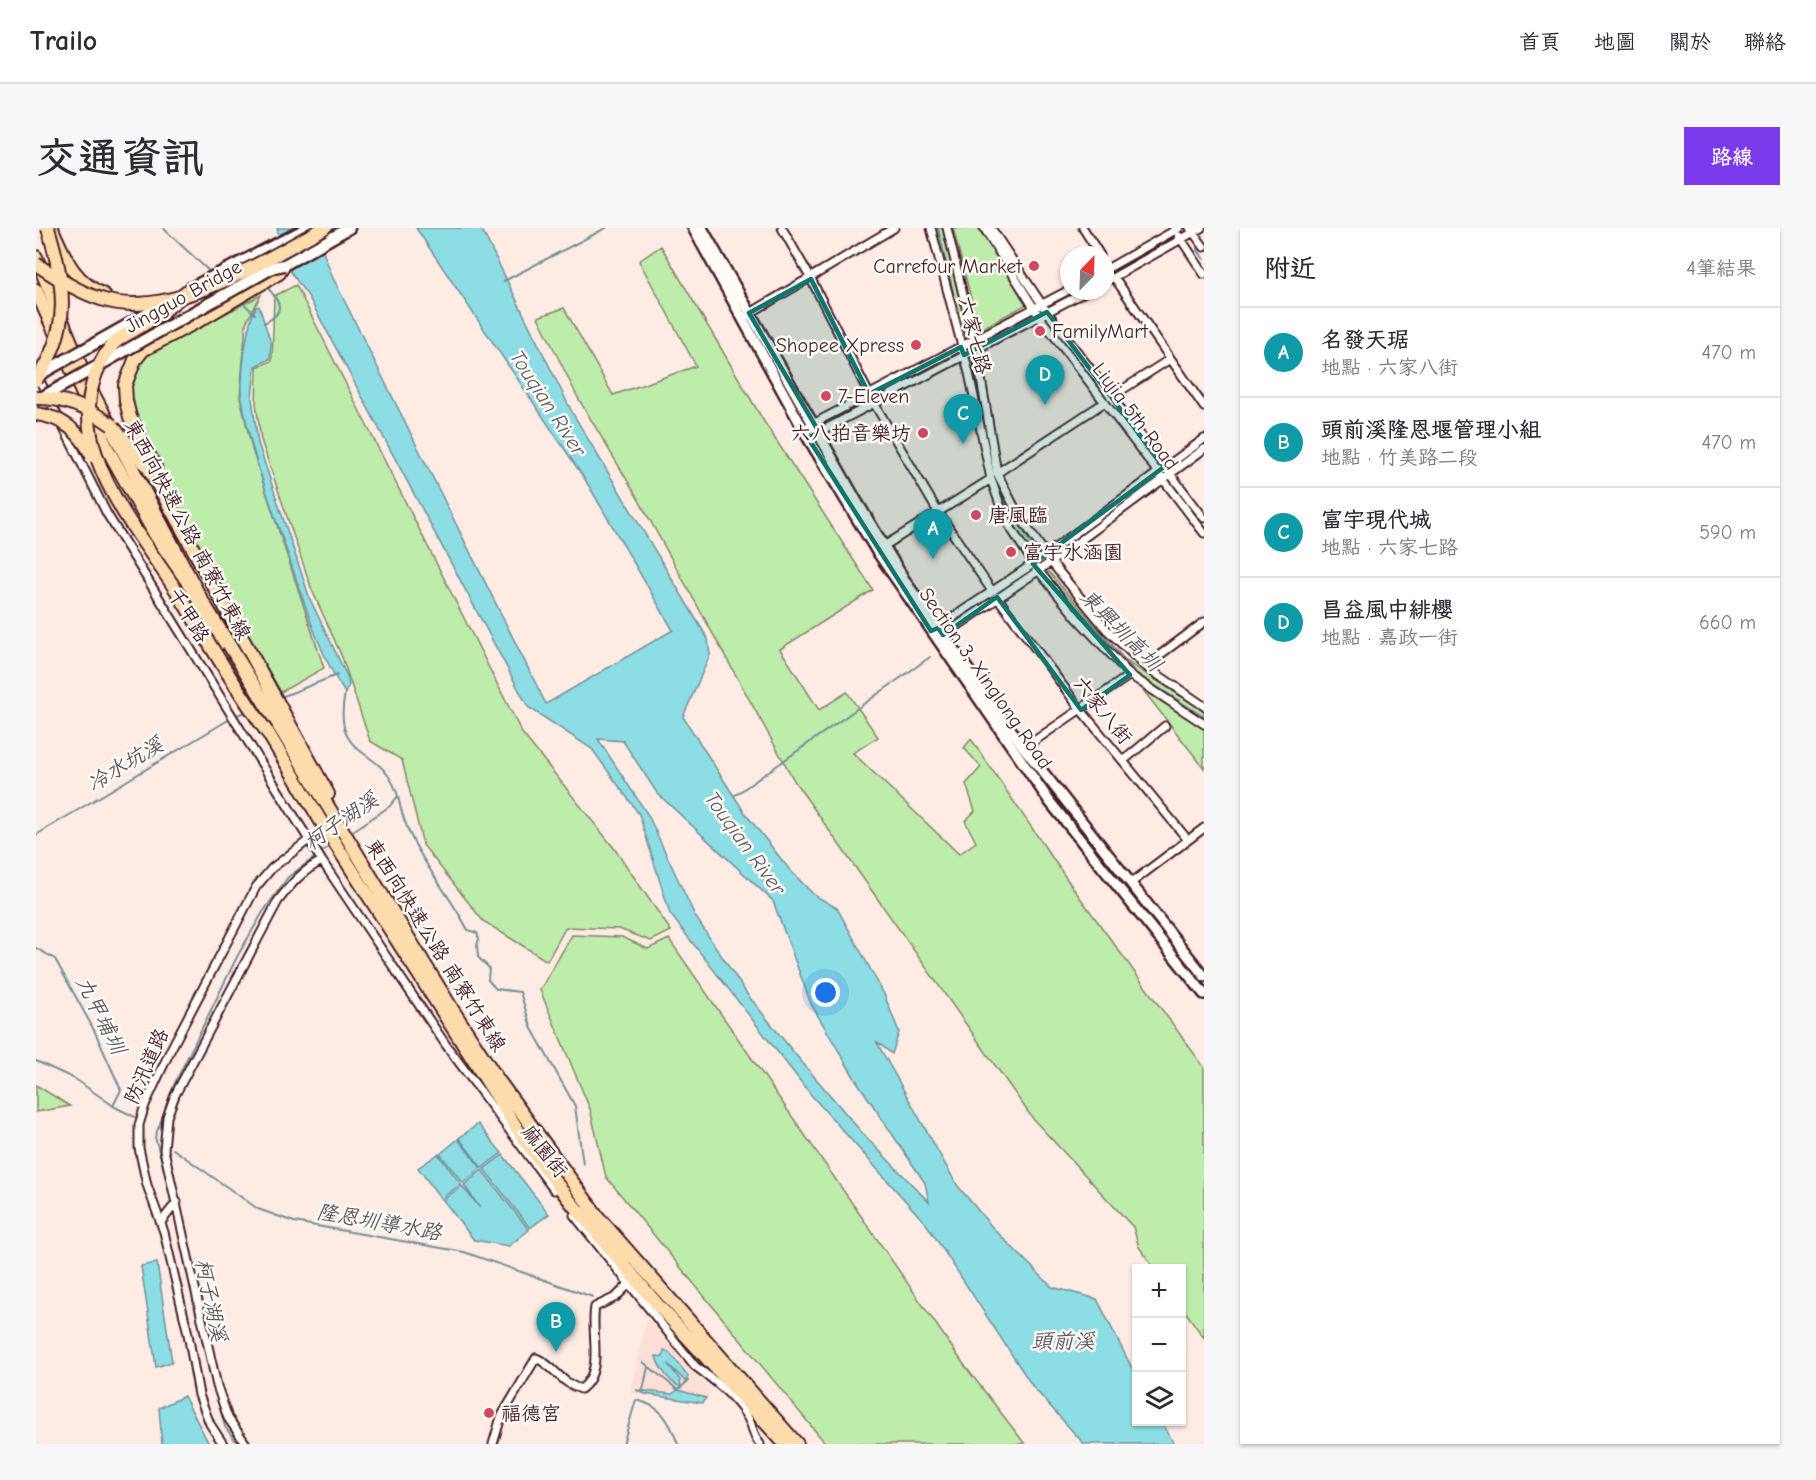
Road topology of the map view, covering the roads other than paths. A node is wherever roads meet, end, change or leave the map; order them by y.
1 (50, 228) edge
2 (308, 228) edge
3 (324, 228) edge
4 (349, 228) edge
5 (693, 228) edge
6 (702, 228) edge
7 (782, 228) edge
8 (894, 228) edge
9 (931, 228) edge
10 (947, 228) edge
11 (984, 228) edge
12 (991, 228) edge
13 (1083, 228) edge
14 (1201, 228) edge
15 (1176, 229) edge
16 (886, 230) edge
17 (1192, 230) edge
18 (1180, 239) junction
19 (1094, 246) edge
20 (1204, 247) edge
21 (36, 257) edge
22 (1114, 263) edge
23 (36, 264) edge
24 (284, 265) junction
25 (1204, 274) edge
26 (1114, 277) joint
27 (811, 279) junction
28 (193, 287) junction
29 (36, 290) edge
30 (1060, 297) edge
31 (1066, 300) edge
32 (1044, 309) junction
33 (1037, 313) junction
34 (746, 315) junction
35 (972, 341) junction
36 (962, 346) junction
37 (976, 349) junction
38 (964, 355) junction
39 (1170, 359) junction
40 (102, 361) junction
41 (37, 376) edge
42 (36, 387) edge
43 (869, 394) junction
44 (1111, 397) junction
45 (36, 399) edge
46 (1105, 402) junction
47 (50, 403) junction
48 (874, 403) junction
49 (36, 406) edge
50 (1204, 407) edge
51 (36, 414) edge
52 (816, 428) junction
53 (806, 434) junction
54 (1204, 439) edge
55 (1204, 449) edge
56 (1163, 472) junction
57 (998, 473) junction
58 (103, 477) junction
59 (991, 479) junction
60 (938, 512) junction
61 (1204, 518) edge
62 (183, 529) junction
63 (1204, 533) edge
64 (884, 546) junction
65 (1046, 554) junction
66 (1051, 562) junction
67 (1035, 567) junction
68 (994, 594) junction
69 (197, 601) junction
70 (1204, 622) edge
71 (937, 633) junction
72 (1145, 666) junction
73 (1130, 675) junction
74 (1204, 706) edge
75 (1081, 710) junction
76 (1204, 724) edge
77 (1166, 726) dead end
78 (267, 732) junction
79 (1024, 748) junction
80 (1123, 761) junction
81 (1204, 828) edge
82 (310, 839) junction
83 (1188, 840) junction
84 (322, 861) junction
85 (1131, 883) junction
86 (375, 885) junction
87 (1200, 964) edge
88 (1188, 974) junction
89 (1202, 980) edge
90 (1204, 994) edge
91 (177, 1202) junction
92 (161, 1222) junction
93 (628, 1285) junction
94 (791, 1442) edge
95 (223, 1444) edge
96 (246, 1444) edge
97 (493, 1444) edge
98 (760, 1444) edge

1 - 28 highway, bridge
1 - 41 highway, bridge
2 - 28 main road, Jingguo Bridge
3 - 23 highway, bridge
4 - 24 main road, Jingguo Bridge
5 - 34 street, Section 3, Xinglong Road
6 - 34 street, Section 3, Xinglong Road
7 - 27 street
8 - 16 street
9 - 36 street, 六家七路
10 - 35 street, 六家七路
11 - 33 street, Liujia 5th Road
12 - 32 street, Liujia 5th Road
13 - 19 street
14 - 17 street
15 - 18 street
15 - 22 street
16 - 27 street
17 - 18 street
17 - 20 street
18 - 25 street
18 - 26 street
21 - 69 highway, 東西向快速公路 南寮竹東線
24 - 40 main road, Jingguo Bridge, bridge
24 - 62 highway
26 - 39 street
27 - 34 street
27 - 43 street
28 - 40 highway, bridge
28 - 41 main road, Jingguo Bridge, bridge
29 - 69 highway, 東西向快速公路 南寮竹東線
30 - 32 street
31 - 32 street
32 - 33 street
32 - 44 street, Liujia 5th Road
33 - 35 street
33 - 37 street
33 - 46 street, Liujia 5th Road
34 - 52 street, Section 3, Xinglong Road
34 - 53 street, Section 3, Xinglong Road
35 - 36 street
35 - 37 street, 六家七路
36 - 38 street, 六家七路
36 - 43 street
37 - 38 street
37 - 57 street, 六家七路
38 - 48 street
38 - 59 street, 六家七路
39 - 44 street
39 - 50 street
40 - 45 main road, Jingguo Bridge, bridge
40 - 58 highway, bridge
41 - 47 street, 千甲路
42 - 47 street, 千甲路
43 - 52 street
44 - 56 street, Liujia 5th Road
45 - 62 highway, bridge
46 - 56 street, Liujia 5th Road
46 - 57 street
47 - 49 street
47 - 82 street, 千甲路
48 - 52 street
48 - 60 street, 六家八街
51 - 58 highway, bridge
52 - 53 street
52 - 64 street, Section 3, Xinglong Road
53 - 71 street, Section 3, Xinglong Road
54 - 56 street
55 - 56 street
56 - 61 street, Liujia 5th Road
56 - 63 street, Liujia 5th Road
56 - 65 street
56 - 66 street
57 - 65 street, 六家七路
58 - 78 highway, bridge
59 - 60 street
59 - 67 street, 六家七路
60 - 64 street
60 - 68 street, 六家八街
62 - 86 highway
64 - 71 street, Section 3, Xinglong Road
65 - 66 street, 六家七路
65 - 67 street
66 - 67 street
66 - 72 street, 六家七路
67 - 68 street
67 - 73 street, 六家七路
68 - 71 street
68 - 75 street, 六家八街
69 - 78 highway, 東西向快速公路 南寮竹東線, bridge
69 - 86 highway, 東西向快速公路 南寮竹東線
70 - 72 street
71 - 79 street, Section 3, Xinglong Road
71 - 88 street, Section 3, Xinglong Road
72 - 74 street, 六家七路
73 - 75 street
73 - 76 street, 六家七路
75 - 79 street
75 - 80 street, 六家八街
77 - 80 street
78 - 94 highway, 東西向快速公路 南寮竹東線
79 - 85 street, Section 3, Xinglong Road
80 - 83 street, 六家八街
81 - 83 street
82 - 84 street, 千甲路
82 - 92 street, 防汛道路
83 - 85 street
84 - 91 street
84 - 93 street, 麻園街
85 - 87 street, Section 3, Xinglong Road
86 - 94 highway, 東西向快速公路 南寮竹東線
87 - 88 street
87 - 89 street, Section 3, Xinglong Road
88 - 89 street, Section 3, Xinglong Road
89 - 90 street
91 - 92 street
91 - 96 street
92 - 95 street, 防汛道路
93 - 97 street
93 - 98 street, 麻園街

